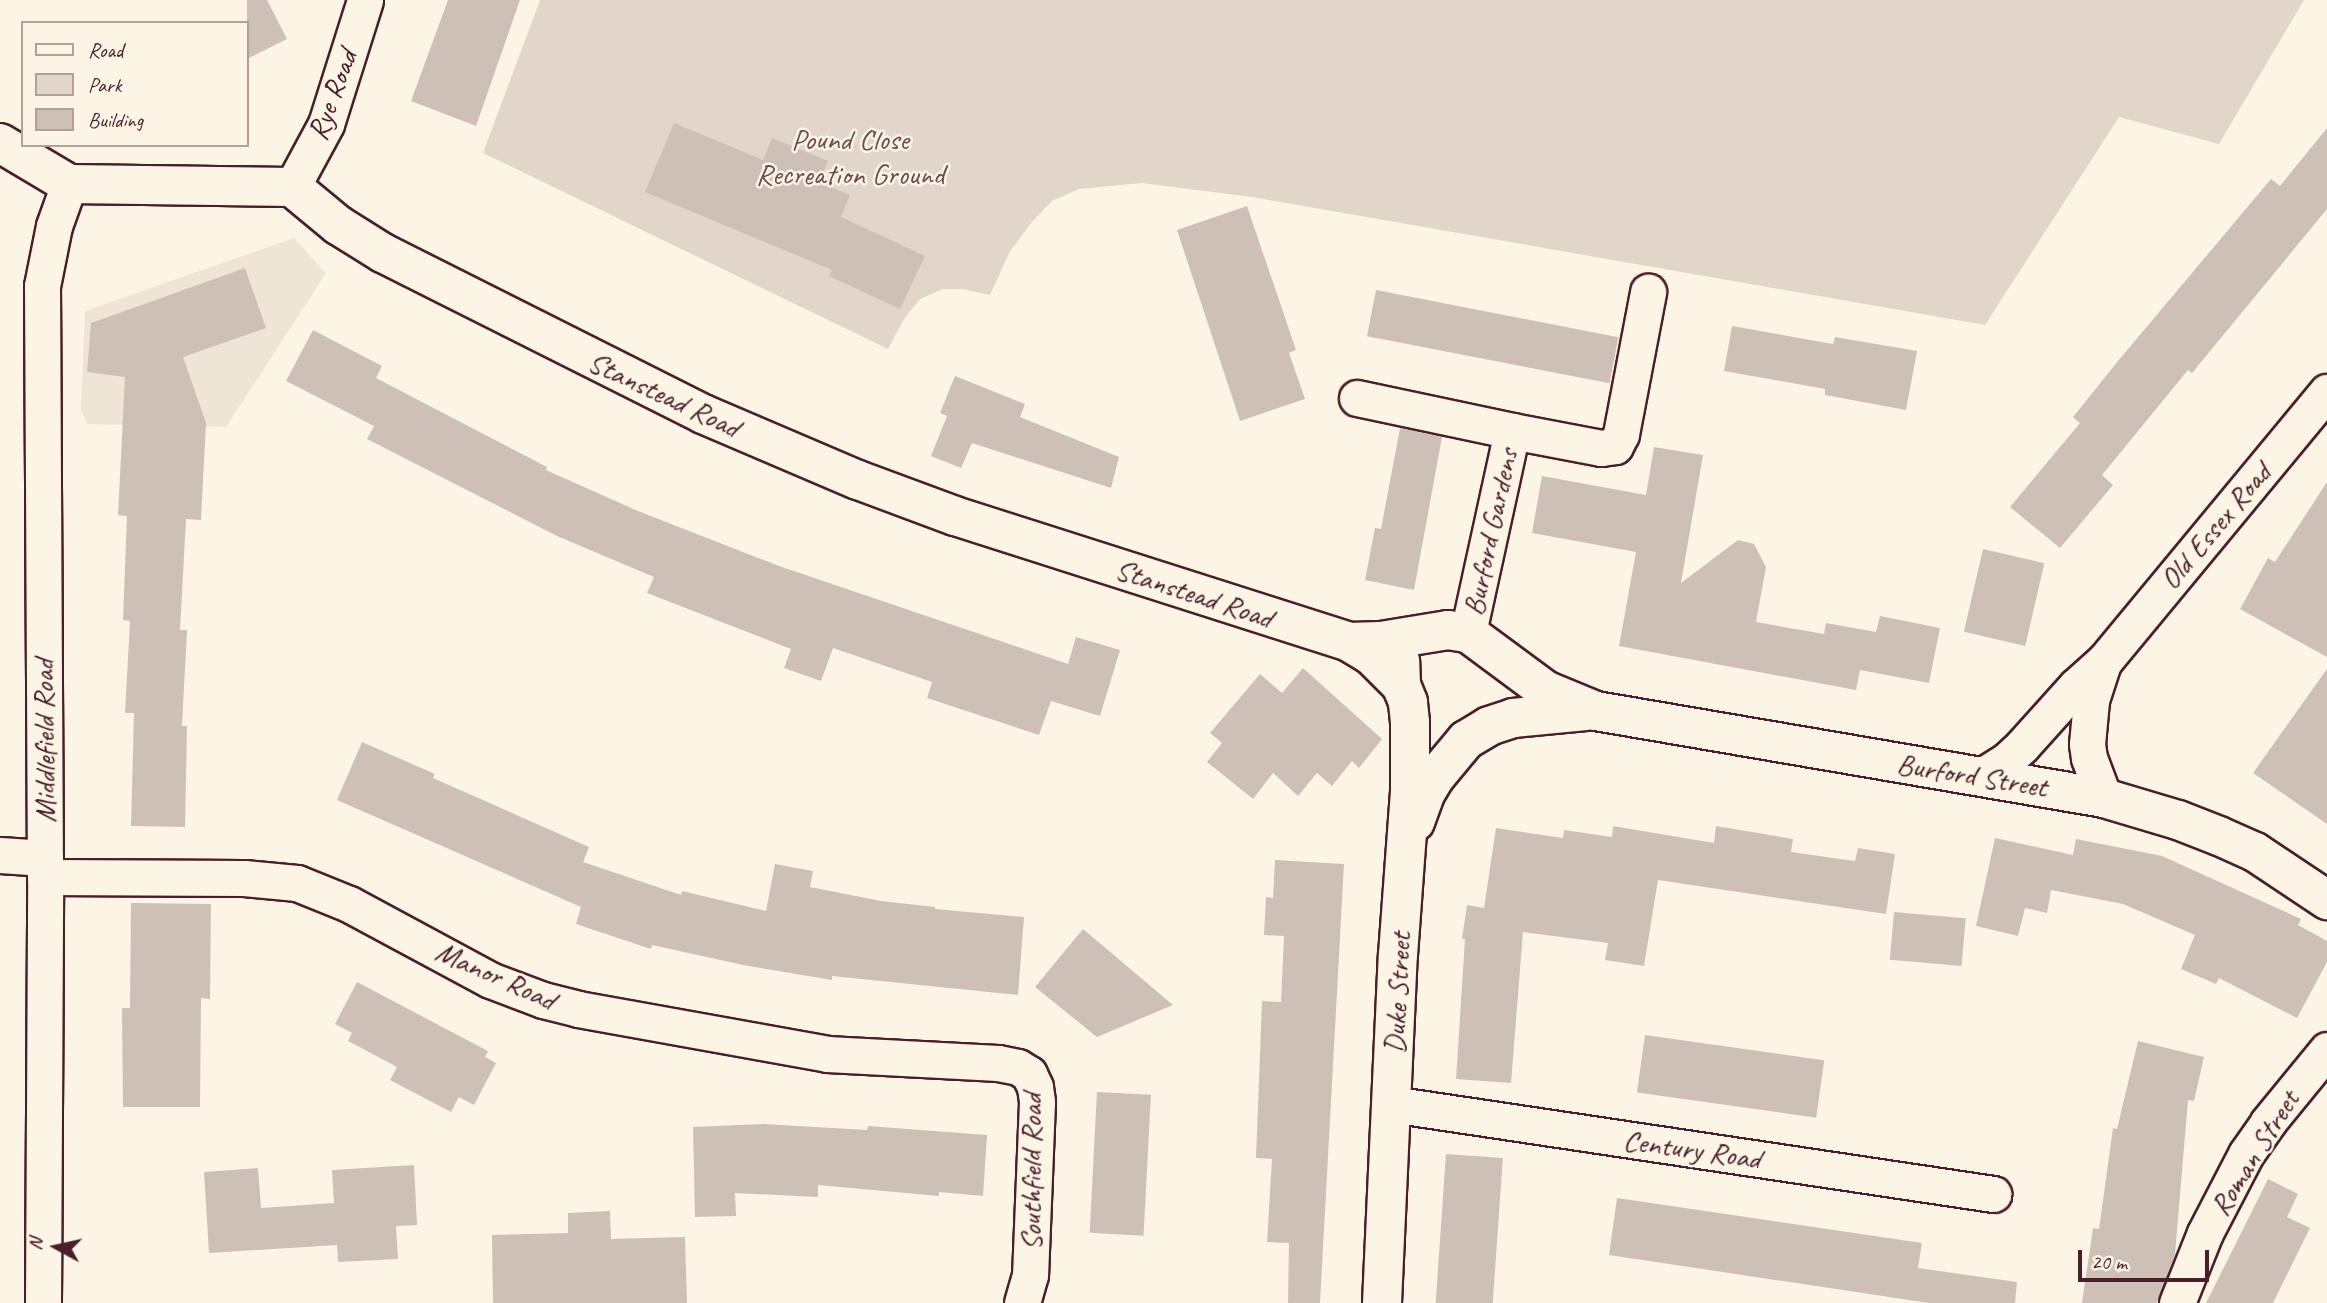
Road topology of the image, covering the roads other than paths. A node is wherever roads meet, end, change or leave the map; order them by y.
1 (365, 0) edge
2 (0, 143) edge
3 (69, 184) junction
4 (292, 187) junction
5 (1648, 292) dead end
6 (2327, 393) edge
7 (1357, 398) dead end
8 (1512, 431) junction
9 (1419, 634) junction
10 (1468, 634) junction
11 (1349, 642) junction
12 (2105, 660) junction
13 (1401, 685) junction
14 (1596, 711) junction
15 (1980, 777) junction
16 (2104, 798) junction
17 (1408, 841) junction
18 (0, 855) edge
19 (45, 867) junction
20 (2327, 900) edge
21 (2327, 1049) edge
22 (998, 1062) joint
23 (1391, 1104) junction
24 (1993, 1194) dead end
25 (43, 1303) edge
26 (1022, 1303) edge
27 (1382, 1303) edge
28 (2177, 1303) edge

1 - 4 street, Rye Road
2 - 3 street
3 - 4 street
3 - 19 street, Middlefield Road
4 - 11 street, Stanstead Road
5 - 8 street, Burford Gardens
6 - 12 street, Old Essex Road
7 - 8 street, Burford Gardens
8 - 10 street, Burford Gardens
9 - 10 street
9 - 11 street
9 - 13 street
10 - 14 street, Burford Street
11 - 13 street
12 - 15 street, Old Essex Road
12 - 16 street, Old Essex Road
13 - 17 street, Duke Street
14 - 15 street, Burford Street
14 - 17 street, Burford Street
15 - 16 street, Burford Street
16 - 20 street, Burford Street
17 - 23 street, Duke Street
18 - 19 street, Manor Road
19 - 22 street, Manor Road
19 - 25 street, Middlefield Road
21 - 28 street, Roman Street
22 - 26 street, Southfield Road
23 - 24 street, Century Road
23 - 27 street, Duke Street

